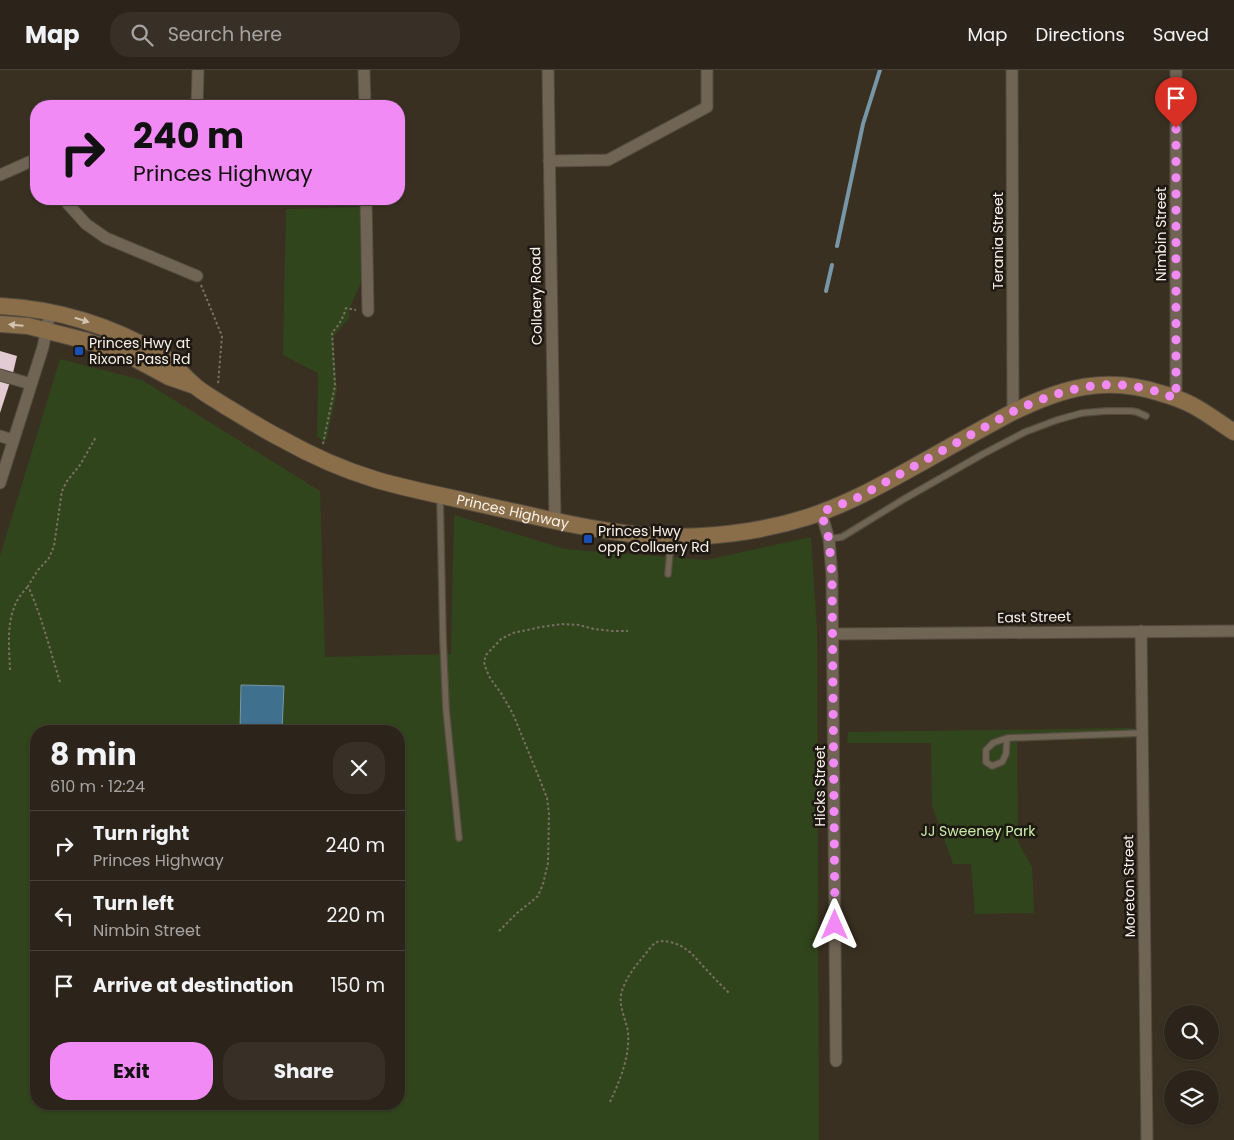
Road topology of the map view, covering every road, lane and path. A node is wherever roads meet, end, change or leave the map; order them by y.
1 (198, 70) edge
2 (364, 70) edge
3 (548, 70) edge
4 (707, 70) edge
5 (1012, 70) edge
6 (1176, 70) edge
7 (197, 100) edge
8 (365, 100) edge
9 (550, 161) junction
10 (30, 162) edge
11 (0, 175) edge
12 (69, 205) edge
13 (366, 205) edge
14 (198, 276) joint
15 (0, 306) edge
16 (368, 311) joint
17 (50, 312) junction
18 (0, 324) edge
19 (47, 331) junction
20 (0, 376) edge
21 (31, 384) junction
22 (218, 384) dead end
23 (194, 385) junction
24 (1176, 398) junction
25 (1012, 412) junction
26 (1146, 416) dead end
27 (1234, 432) edge
28 (0, 436) edge
29 (96, 437) dead end
30 (13, 440) junction
31 (323, 444) dead end
32 (0, 483) edge
33 (440, 495) junction
34 (821, 512) junction
35 (555, 521) junction
36 (671, 536) junction
37 (829, 539) junction
38 (668, 574) dead end
39 (28, 586) junction
40 (628, 631) dead end
41 (1141, 631) junction
42 (1234, 631) edge
43 (833, 634) junction
44 (10, 670) dead end
45 (60, 682) dead end
46 (1142, 733) junction
47 (1008, 738) junction
48 (460, 838) dead end
49 (499, 931) dead end
50 (730, 994) dead end
51 (836, 1061) dead end
52 (610, 1102) dead end
53 (1147, 1140) edge

1 - 7 street
2 - 8 street
3 - 9 street, Collaery Road
4 - 9 street
5 - 25 street, Terania Street
6 - 24 street, Nimbin Street
9 - 35 street, Collaery Road
10 - 11 street
12 - 14 street
13 - 16 street
14 - 22 path
15 - 17 main road, Princes Highway
16 - 31 path
17 - 19 street
17 -> 23 main road, Princes Highway
19 -> 18 main road, Princes Highway
19 - 21 street
19 - 23 main road, Princes Highway
20 - 21 street
21 - 30 street
23 - 33 main road, Princes Highway
24 - 25 main road, Princes Highway
24 - 27 main road, Princes Highway
25 - 34 main road, Princes Highway
26 - 37 lane
28 - 30 street
29 - 39 path
30 - 32 street
33 - 35 main road, Princes Highway
33 - 48 lane
34 - 36 main road, Princes Highway
34 - 37 street, Hicks Street
35 - 36 main road, Princes Highway
36 - 38 lane
37 - 43 street, Hicks Street
39 - 44 path
39 - 45 path
40 - 49 path
41 - 42 street, East Street
41 - 43 street, East Street
41 - 46 street, Moreton Street
43 - 51 street, Hicks Street
46 - 47 lane
46 - 53 street, Moreton Street
47 - 47 lane
50 - 52 path

